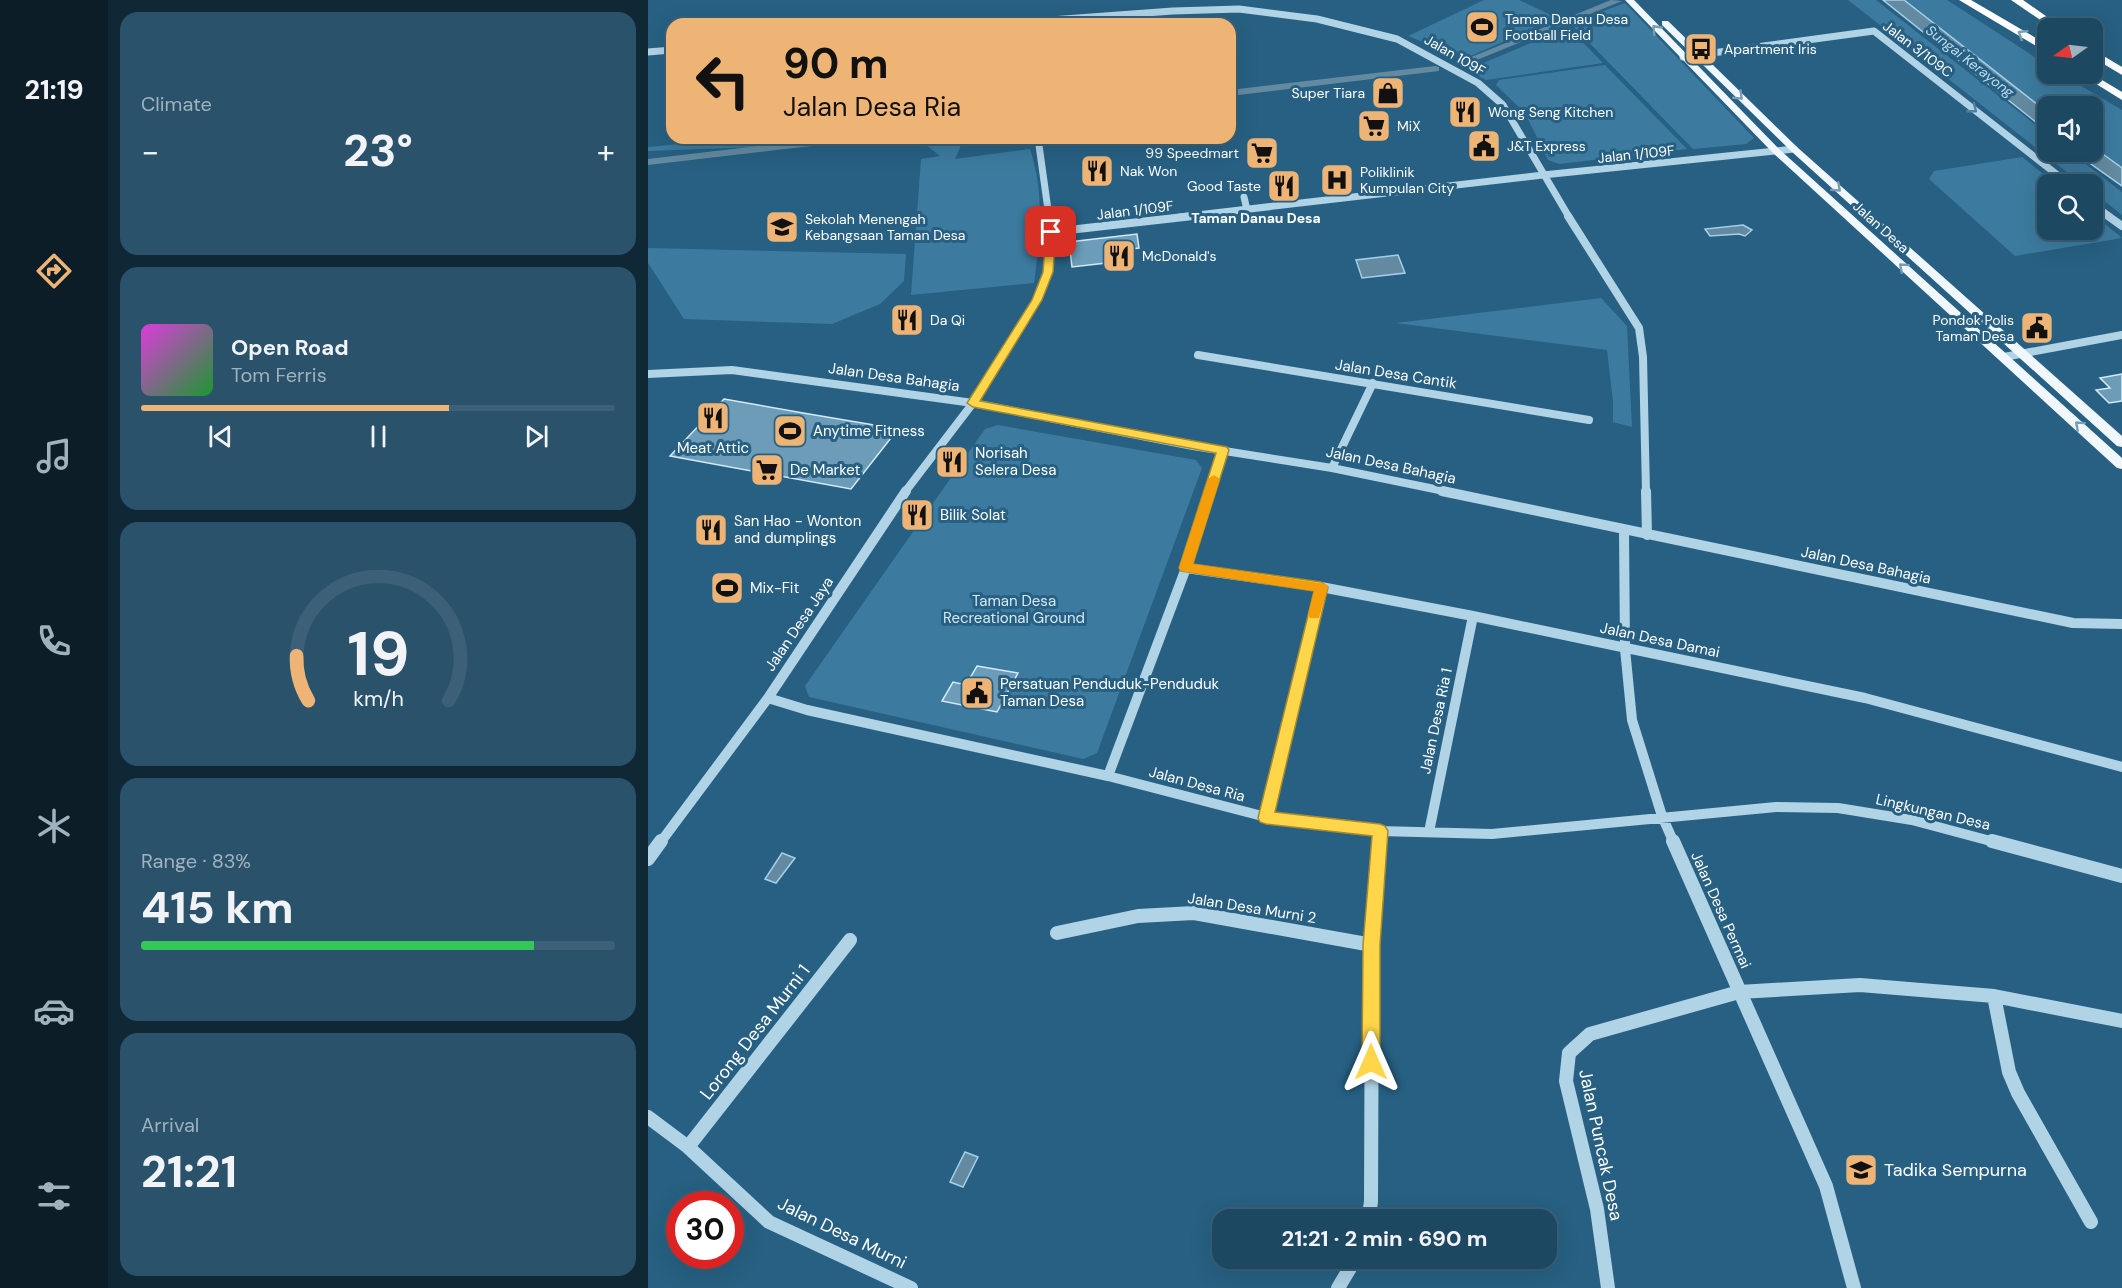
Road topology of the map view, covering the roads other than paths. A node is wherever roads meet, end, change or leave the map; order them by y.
1 (1629, 0) edge
2 (1641, 0) edge
3 (1964, 0) edge
4 (1975, 0) edge
5 (2016, 0) edge
6 (1087, 18) edge
7 (1997, 18) junction
8 (2043, 18) edge
9 (2031, 27) dead end
10 (2037, 31) edge
11 (2037, 43) edge
12 (666, 50) edge
13 (648, 52) edge
14 (1697, 55) junction
15 (1683, 57) junction
16 (2103, 59) edge
17 (2103, 72) edge
18 (2122, 72) edge
19 (2122, 83) edge
20 (2101, 84) edge
21 (2122, 97) edge
22 (1039, 144) edge
23 (1794, 149) junction
24 (1776, 151) junction
25 (2056, 174) edge
26 (1543, 175) junction
27 (1244, 197) dead end
28 (1247, 210) junction
29 (2103, 211) edge
30 (2122, 226) edge
31 (1051, 232) junction
32 (2122, 335) edge
33 (2021, 354) junction
34 (1198, 355) dead end
35 (2004, 357) junction
36 (648, 374) edge
37 (1373, 383) junction
38 (973, 403) junction
39 (1589, 420) dead end
40 (2122, 443) edge
41 (1223, 450) junction
42 (2122, 465) edge
43 (1332, 468) junction
44 (1624, 530) junction
45 (1647, 535) junction
46 (1186, 568) junction
47 (1321, 587) junction
48 (1473, 616) junction
49 (2121, 625) edge
50 (1625, 649) junction
51 (768, 698) junction
52 (2122, 767) edge
53 (1108, 776) junction
54 (1662, 816) junction
55 (1266, 818) junction
56 (1380, 831) junction
57 (1429, 832) junction
58 (648, 860) edge
59 (2122, 876) edge
60 (1057, 933) dead end
61 (850, 940) dead end
62 (1372, 945) junction
63 (1739, 992) junction
64 (1994, 996) junction
65 (2122, 1021) edge
66 (648, 1117) edge
67 (688, 1147) junction
68 (1370, 1209) edge
69 (2091, 1222) dead end
70 (1349, 1269) edge
71 (911, 1288) edge
72 (1338, 1288) edge
73 (1608, 1288) edge
74 (1854, 1288) edge

15 -> 1 main road, Jalan Desa
2 - 14 main road, Jalan Desa
3 - 7 highway
4 - 7 highway
5 - 8 highway
6 - 26 street, Jalan 109F
11 -> 7 highway
9 - 10 highway
12 - 13 street
14 - 15 street, Jalan 3/109C
14 -> 23 main road, Jalan Desa
14 -> 25 street, Jalan 3/109C
15 - 24 main road, Jalan Desa
16 - 18 highway
17 - 19 highway
20 - 21 highway
22 - 31 street, Jalan Desa Jaya
23 - 24 street, Jalan 1/109F
23 -> 33 main road, Jalan Desa
24 - 26 street, Jalan 1/109F
35 -> 24 main road, Jalan Desa
26 - 28 street, Jalan 1/109F
26 - 45 street, Jalan 109F
27 - 28 street
28 - 31 street, Jalan 1/109F
29 - 30 street
31 - 38 street, Jalan Desa Jaya
32 - 33 street
33 - 35 street
33 - 40 main road, Jalan Desa
34 - 37 street, Jalan Desa Cantik
42 -> 35 main road, Jalan Desa
36 - 38 street, Jalan Desa Bahagia
37 - 39 street, Jalan Desa Cantik
37 - 43 street
38 - 41 street, Jalan Desa Bahagia
38 - 51 street, Jalan Desa Jaya
41 - 43 street, Jalan Desa Bahagia
41 - 46 street
43 - 44 street, Jalan Desa Bahagia
44 - 45 street, Jalan Desa Bahagia
44 - 50 street, Jalan Desa Permai
45 - 49 street, Jalan Desa Bahagia
46 - 47 street, Jalan Desa Damai
46 - 53 street
47 - 48 street, Jalan Desa Damai
47 - 55 street
48 - 50 street, Jalan Desa Damai
48 - 57 street, Jalan Desa Ria 1
50 - 52 street, Jalan Desa Damai
50 - 54 street, Jalan Desa Permai
51 - 53 street, Jalan Desa Ria
51 - 58 street, Jalan Desa Jaya
53 - 55 street, Jalan Desa Ria
54 - 57 street, Jalan Desa Ria
54 - 59 street, Lingkungan Desa
54 - 63 street, Jalan Desa Permai
55 - 56 street, Jalan Desa Ria
56 - 57 street, Jalan Desa Ria
56 - 62 street
60 - 62 street, Jalan Desa Murni 2
61 - 67 street, Lorong Desa Murni 1
62 - 68 street
63 - 64 street, Jalan Puncak Desa
63 - 73 street, Jalan Puncak Desa
63 - 74 street, Jalan Desa Permai
64 - 65 street, Jalan Puncak Desa
64 - 69 street
66 - 67 street, Jalan Desa Murni
67 - 71 street, Jalan Desa Murni
70 - 72 street

